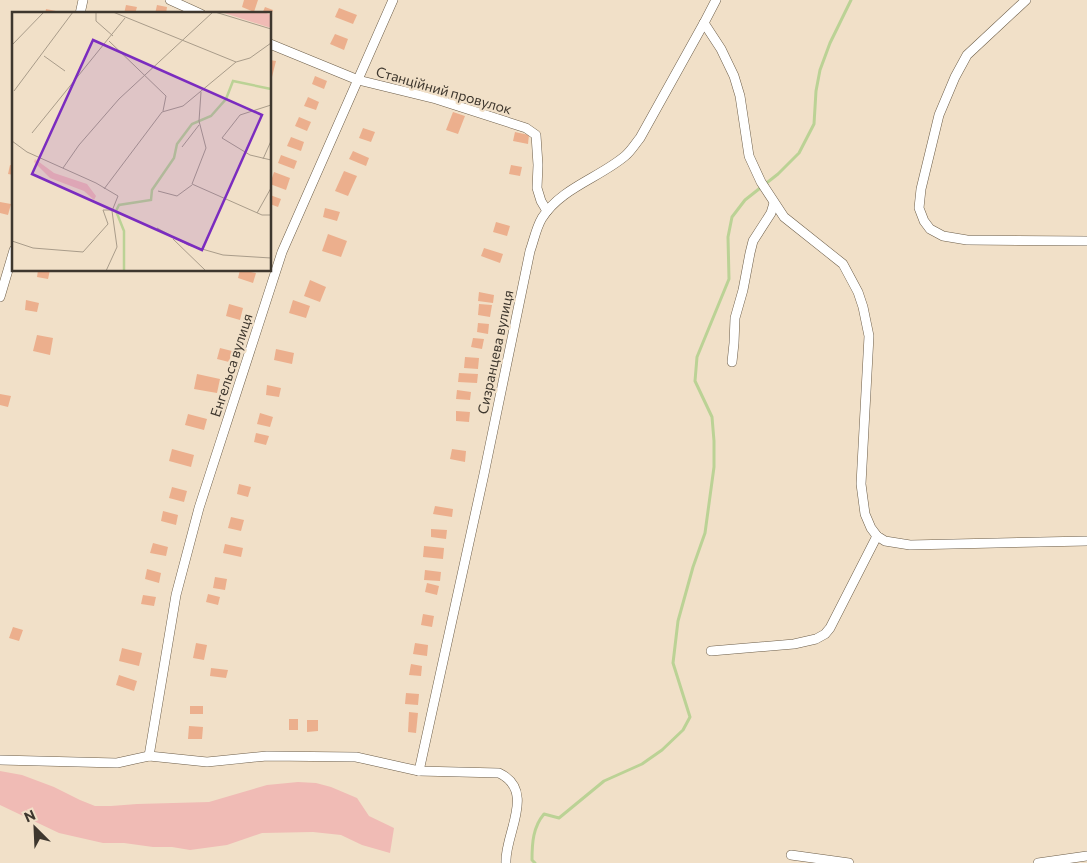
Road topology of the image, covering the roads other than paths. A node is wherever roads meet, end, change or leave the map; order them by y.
1 (170, 0) edge
2 (394, 0) edge
3 (716, 0) edge
4 (1026, 0) edge
5 (197, 12) edge
6 (704, 23) junction
7 (271, 44) edge
8 (358, 80) junction
9 (774, 203) junction
10 (547, 211) junction
11 (1087, 241) edge
12 (12, 257) edge
13 (0, 297) edge
14 (732, 362) dead end
15 (876, 536) junction
16 (1087, 541) edge
17 (711, 651) dead end
18 (149, 756) junction
19 (0, 760) edge
20 (419, 771) junction
21 (791, 856) dead end
22 (1087, 856) edge
23 (506, 863) edge
24 (850, 863) edge
25 (1038, 863) edge

1 - 5 street
2 - 8 street, Енгельса вулиця
3 - 6 street, Сизранцева вулиця
4 - 11 street
6 - 9 street
6 - 10 street, Сизранцева вулиця
7 - 8 street, Станційний провулок
8 - 10 street, Станційний провулок
8 - 18 street, Енгельса вулиця
9 - 14 street
9 - 15 street
10 - 20 street, Сизранцева вулиця
12 - 13 street
15 - 16 street
15 - 17 street
18 - 19 street
18 - 20 street
20 - 23 street
21 - 24 street
22 - 25 street

